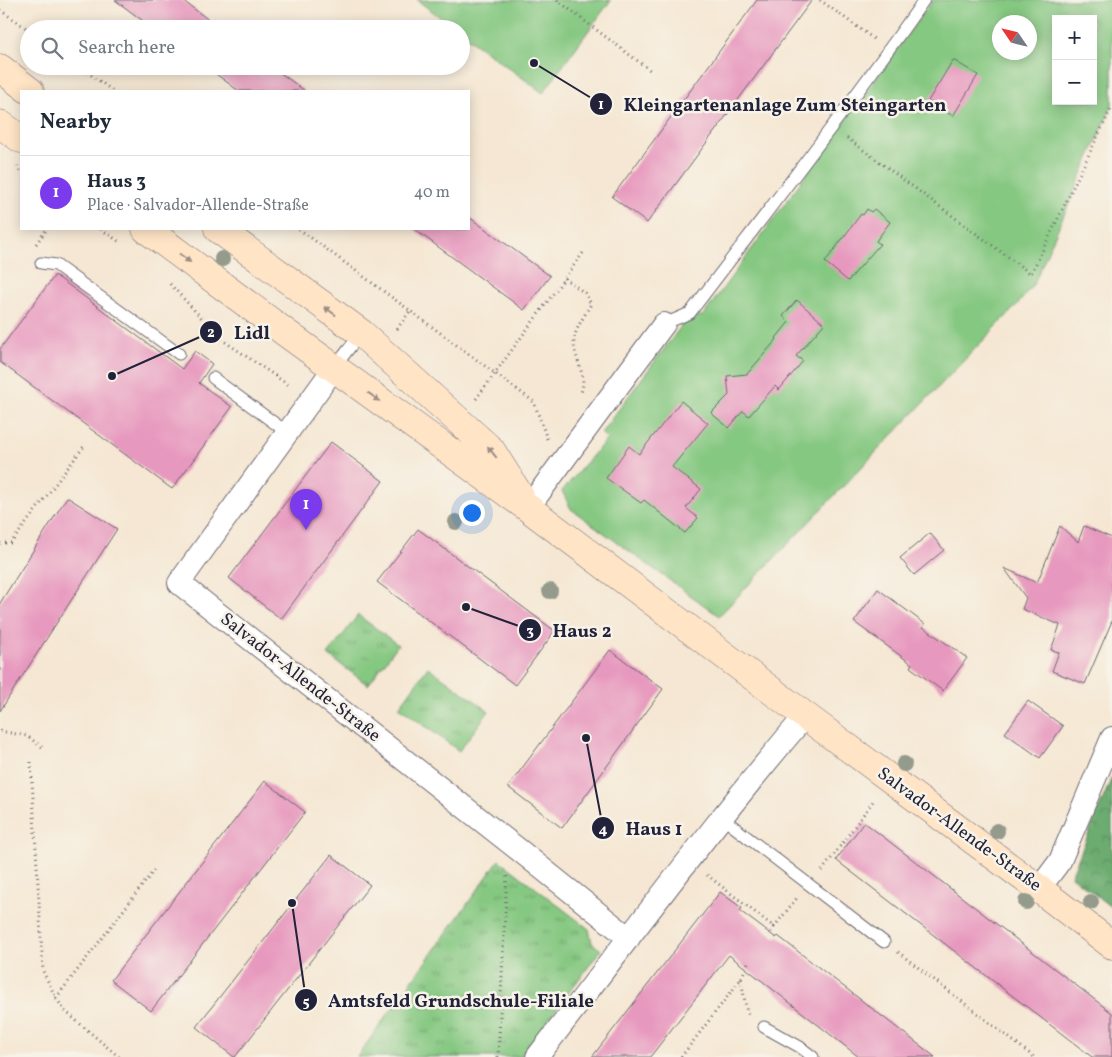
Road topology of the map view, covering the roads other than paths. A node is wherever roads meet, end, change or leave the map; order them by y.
1 (924, 0) edge
2 (0, 68) edge
3 (29, 90) edge
4 (0, 124) edge
5 (20, 138) edge
6 (147, 230) edge
7 (219, 230) edge
8 (41, 263) dead end
9 (664, 324) joint
10 (361, 333) junction
11 (179, 354) dead end
12 (334, 368) junction
13 (213, 378) dead end
14 (288, 433) junction
15 (528, 508) junction
16 (805, 716) junction
17 (1112, 738) edge
18 (721, 817) junction
19 (1039, 888) junction
20 (629, 938) junction
21 (884, 942) road end
22 (1112, 945) edge
23 (764, 1027) road end
24 (537, 1057) edge
25 (813, 1057) edge

1 - 9 lane
2 - 3 main road
4 - 5 main road
6 -> 12 main road, Salvador-Allende-Straße
10 -> 7 main road, Salvador-Allende-Straße
8 - 11 lane
9 - 15 street
10 - 12 lane, Salvador-Allende-Straße
15 -> 10 main road, Salvador-Allende-Straße
12 - 14 street, Salvador-Allende-Straße
12 -> 15 main road, Salvador-Allende-Straße
13 - 14 lane
14 - 20 street, Salvador-Allende-Straße
15 - 16 main road, Salvador-Allende-Straße
16 - 18 street
16 - 19 main road, Salvador-Allende-Straße
17 - 19 street
18 - 20 street
18 - 21 lane
19 - 22 main road, Salvador-Allende-Straße
20 - 24 street
23 - 25 lane

